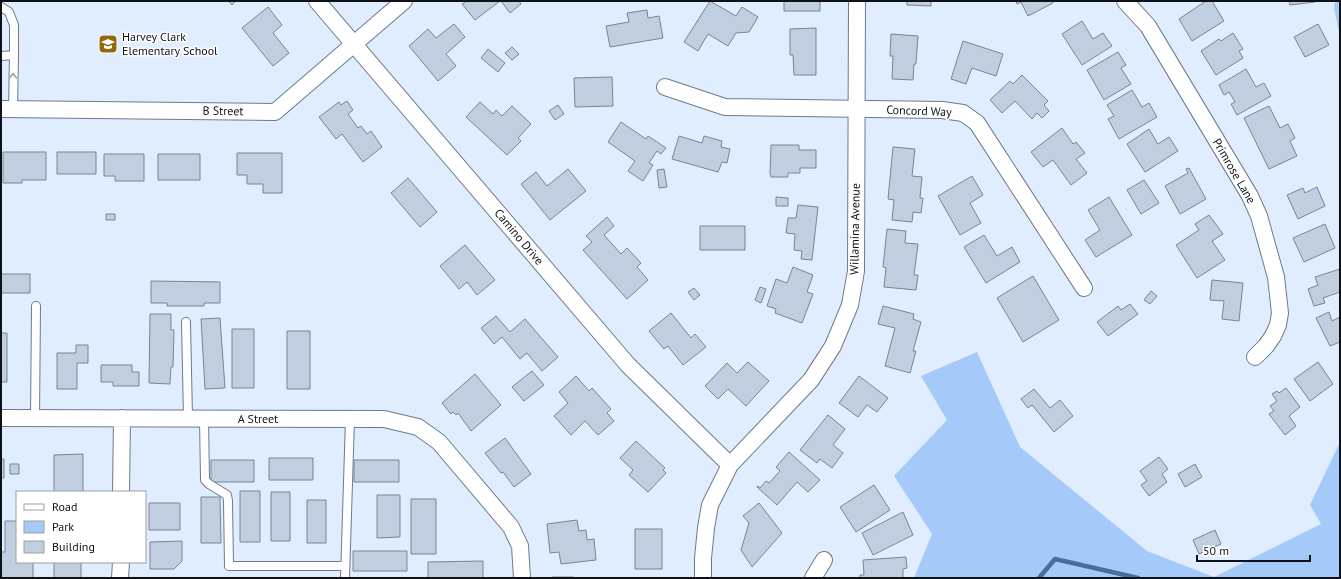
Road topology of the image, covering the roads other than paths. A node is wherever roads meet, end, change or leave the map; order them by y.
1 (317, 1) edge
2 (404, 1) edge
3 (857, 1) edge
4 (1125, 1) edge
5 (1, 7) edge
6 (354, 44) junction
7 (14, 55) junction
8 (1, 56) edge
9 (665, 87) dead end
10 (7, 109) edge
11 (856, 110) junction
12 (1084, 288) dead end
13 (36, 306) dead end
14 (186, 322) dead end
15 (1255, 357) dead end
16 (1, 418) edge
17 (36, 418) junction
18 (122, 418) junction
19 (188, 418) junction
20 (204, 418) junction
21 (350, 419) junction
22 (730, 465) junction
23 (121, 491) edge
24 (824, 560) dead end
25 (120, 563) edge
26 (345, 566) junction
27 (120, 578) edge
28 (345, 578) edge
29 (522, 578) edge
30 (703, 578) edge
31 (813, 578) edge

1 - 6 street, Camino Drive
2 - 6 street, B Street
3 - 11 street, Willamina Avenue
4 - 15 street, Primrose Lane
5 - 7 lane
6 - 10 street, B Street
6 - 22 street, Camino Drive
7 - 8 lane
10 -> 7 lane
9 - 11 street, Concord Way
11 - 12 street, Concord Way
11 - 22 street, Willamina Avenue
13 - 17 lane
14 - 19 lane
16 - 17 street, A Street
17 - 18 street, A Street
18 - 19 street, A Street
18 - 23 street
19 - 20 street, A Street
20 - 21 street, A Street
20 - 26 lane
21 - 26 lane
21 - 29 street, A Street
22 - 30 street, Willamina Avenue
24 - 31 street
25 - 27 street
26 - 28 lane

